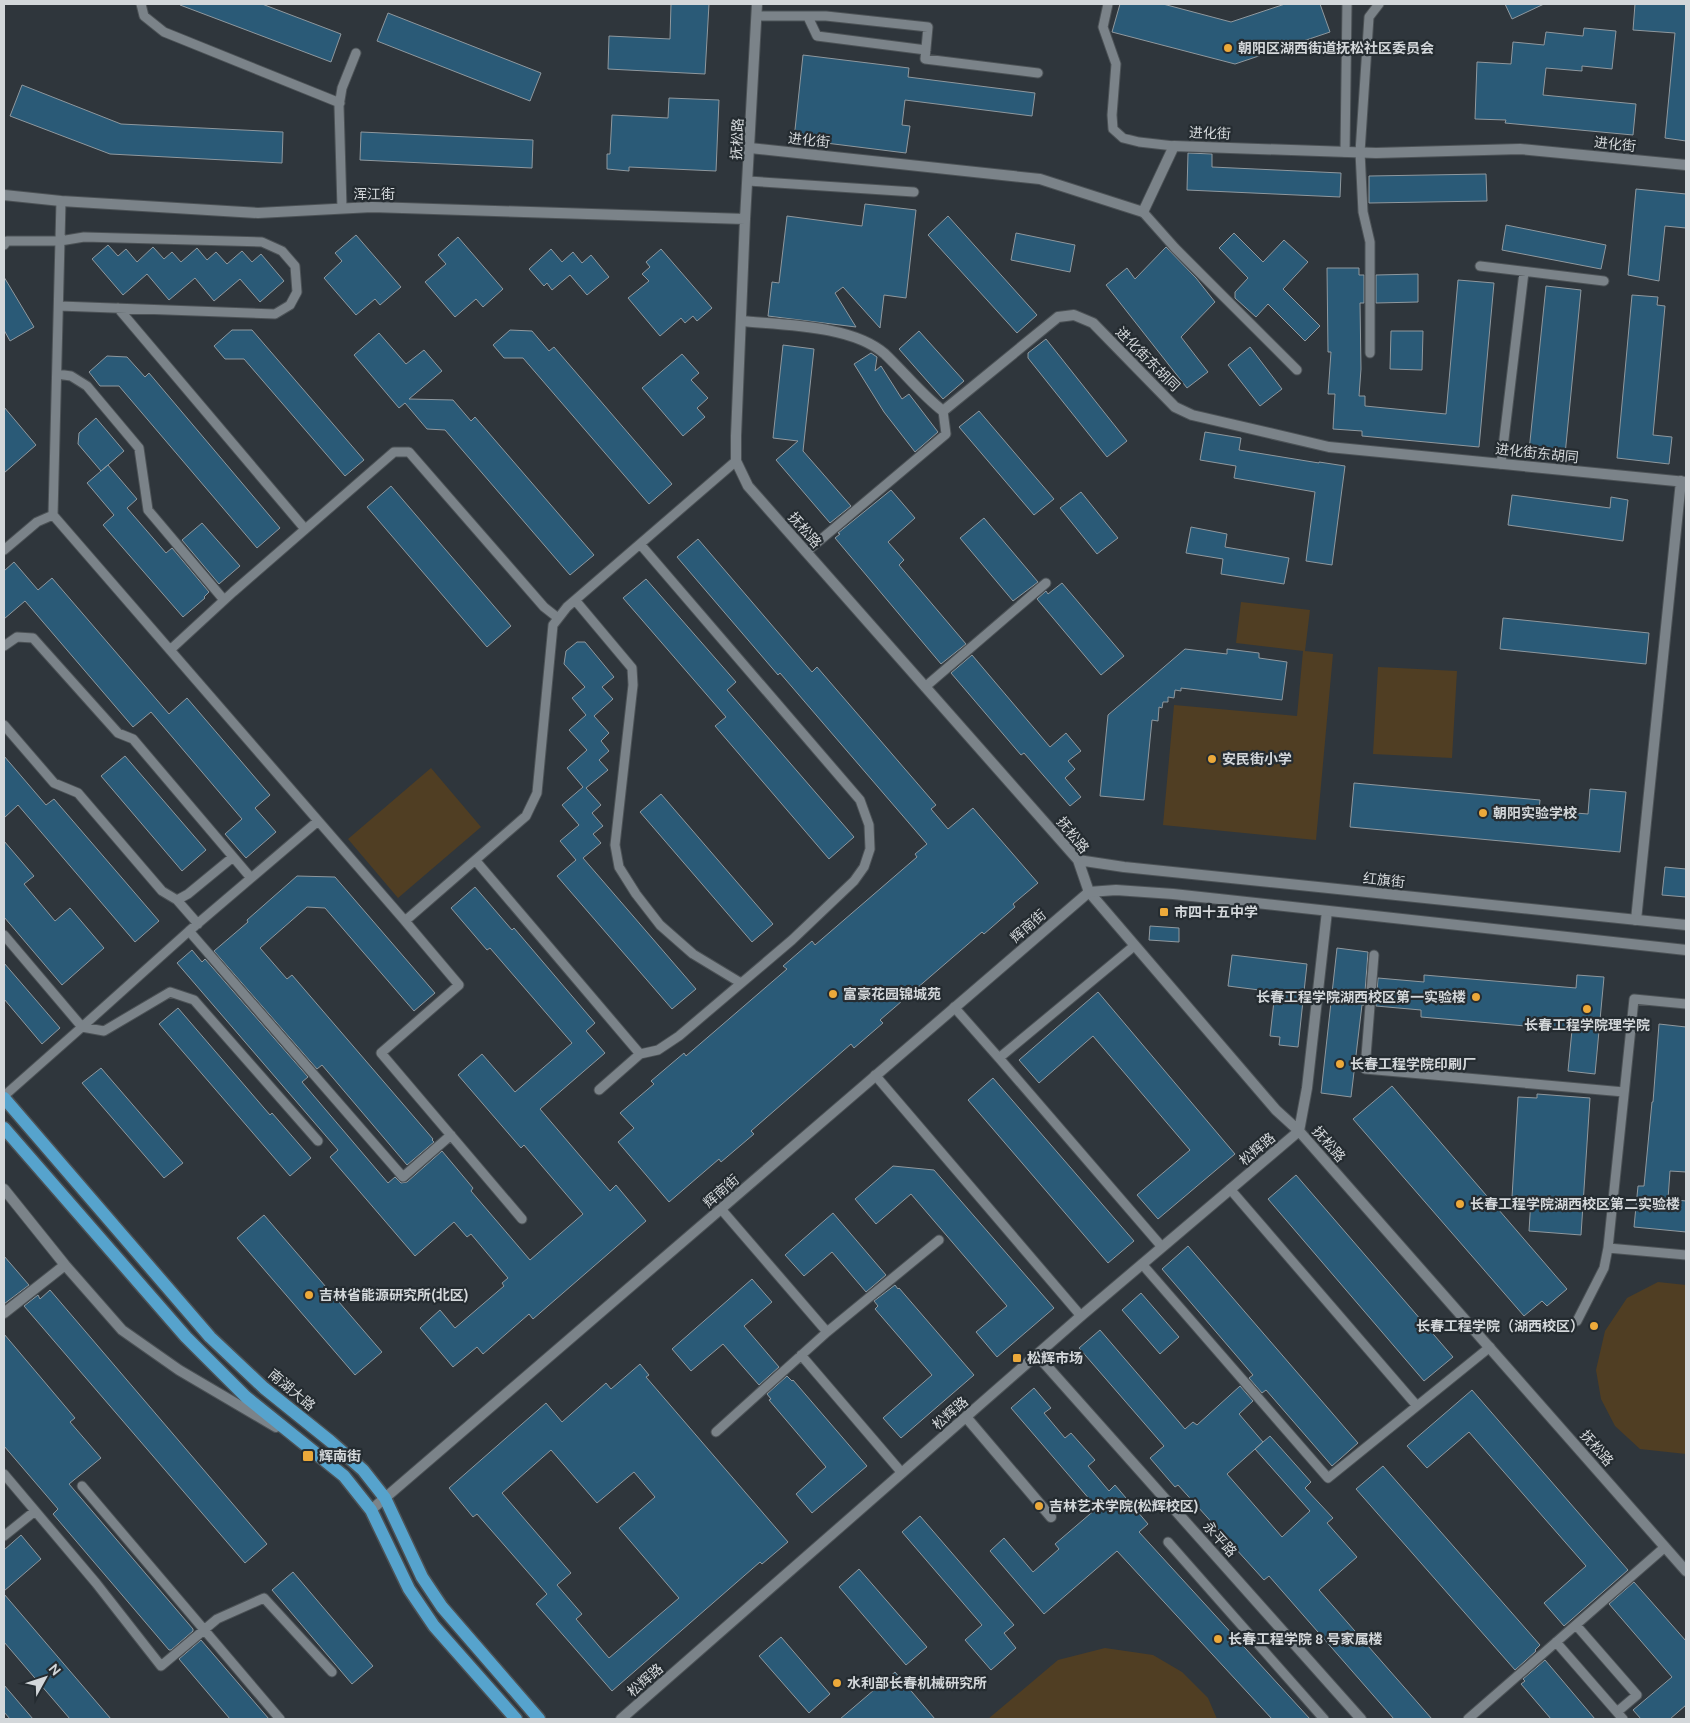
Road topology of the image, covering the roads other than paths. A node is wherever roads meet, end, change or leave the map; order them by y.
1 (141, 4) edge
2 (757, 4) edge
3 (1108, 4) edge
4 (1347, 4) edge
5 (1379, 4) edge
6 (757, 16) junction
7 (808, 17) junction
8 (926, 50) junction
9 (356, 53) dead end
10 (1038, 73) dead end
11 (340, 102) junction
12 (1174, 146) junction
13 (750, 148) junction
14 (1346, 152) junction
15 (1360, 152) junction
16 (1686, 165) edge
17 (748, 181) junction
18 (914, 192) dead end
19 (4, 196) edge
20 (61, 201) junction
21 (342, 208) junction
22 (1143, 212) junction
23 (745, 219) junction
24 (60, 240) junction
25 (4, 245) edge
26 (1480, 266) dead end
27 (1524, 272) junction
28 (1604, 281) dead end
29 (58, 306) junction
30 (118, 308) junction
31 (741, 321) junction
32 (1370, 354) dead end
33 (1297, 370) dead end
34 (57, 374) junction
35 (943, 411) junction
36 (736, 461) junction
37 (1501, 464) junction
38 (1684, 481) edge
39 (53, 515) junction
40 (305, 529) junction
41 (640, 544) junction
42 (4, 550) edge
43 (806, 552) junction
44 (1046, 583) dead end
45 (224, 600) junction
46 (575, 600) junction
47 (558, 618) junction
48 (4, 646) edge
49 (170, 650) junction
50 (925, 687) junction
51 (4, 725) edge
52 (318, 821) junction
53 (233, 857) junction
54 (1078, 860) junction
55 (476, 861) junction
56 (251, 878) junction
57 (1088, 892) junction
58 (177, 900) junction
59 (1327, 911) junction
60 (1636, 920) junction
61 (405, 921) junction
62 (198, 924) junction
63 (1686, 925) edge
64 (189, 931) junction
65 (4, 935) edge
66 (1134, 946) junction
67 (1686, 950) edge
68 (1374, 955) dead end
69 (741, 983) junction
70 (1686, 1004) edge
71 (954, 1007) junction
72 (82, 1028) junction
73 (640, 1054) junction
74 (999, 1058) junction
75 (875, 1076) junction
76 (599, 1090) dead end
77 (1624, 1092) junction
78 (4, 1097) edge
79 (4, 1128) edge
80 (1299, 1130) junction
81 (451, 1136) junction
82 (318, 1140) dead end
83 (4, 1189) edge
84 (1230, 1189) junction
85 (721, 1209) junction
86 (522, 1219) dead end
87 (939, 1240) dead end
88 (1162, 1247) junction
89 (1608, 1248) junction
90 (1686, 1255) edge
91 (1142, 1264) junction
92 (65, 1265) junction
93 (4, 1313) edge
94 (1082, 1316) junction
95 (1578, 1321) dead end
96 (826, 1332) junction
97 (1490, 1347) junction
98 (801, 1355) junction
99 (1037, 1355) junction
100 (1416, 1406) junction
101 (966, 1417) junction
102 (716, 1432) dead end
103 (302, 1441) junction
104 (902, 1473) junction
105 (4, 1476) edge
106 (82, 1486) dead end
107 (385, 1498) junction
108 (371, 1510) junction
109 (34, 1511) junction
110 (1050, 1517) dead end
111 (4, 1536) edge
112 (1168, 1542) dead end
113 (1666, 1547) junction
114 (1686, 1571) edge
115 (1576, 1625) junction
116 (204, 1630) junction
117 (1556, 1642) junction
118 (332, 1672) dead end
119 (1620, 1716) edge
120 (280, 1719) edge
121 (516, 1719) edge
122 (539, 1719) edge
123 (621, 1719) edge
124 (1324, 1719) edge
125 (1361, 1719) edge
126 (1468, 1719) edge

1 - 11 lane
2 - 6 street, 抚松路
3 - 12 lane
4 - 14 lane
5 - 15 lane
6 - 7 lane
6 - 13 street, 抚松路
7 - 8 lane
7 - 8 lane
8 - 10 lane
9 - 11 lane
11 - 21 lane
12 - 14 street, 进化街
12 - 22 street, 进化街
13 - 17 street, 抚松路
13 - 22 street, 进化街
14 - 15 street, 进化街
15 - 16 street, 进化街
15 - 32 lane
17 - 18 lane
17 - 23 street, 抚松路
19 - 20 street, 浑江街
20 - 21 street, 浑江街
20 - 24 lane
21 - 23 street, 浑江街
22 - 33 lane
23 - 31 street, 抚松路
24 - 25 lane
24 - 29 lane
24 - 30 lane
26 - 27 lane
27 - 28 lane
27 - 37 lane
29 - 30 lane
29 - 34 lane
30 - 40 lane
31 - 35 street
31 - 36 street, 抚松路
34 - 39 lane
34 - 45 lane
35 - 37 street, 进化街东胡同
35 - 43 lane
36 - 41 lane
36 - 43 street, 抚松路
37 - 38 street, 进化街东胡同
38 - 60 street
39 - 42 lane
39 - 49 lane
40 - 45 lane
40 - 47 lane
41 - 46 lane
41 - 69 lane
43 - 50 street, 抚松路
44 - 50 lane
45 - 49 lane
46 - 47 lane
46 - 69 lane
47 - 55 lane
48 - 53 lane
49 - 52 lane
50 - 54 street, 抚松路
51 - 58 lane
52 - 56 lane
52 - 61 lane
53 - 56 lane
53 - 58 lane
54 - 57 street, 抚松路
54 - 60 street, 红旗街
55 - 61 lane
55 - 73 lane
56 - 62 lane
57 - 59 street
57 - 66 street, 抚松路
57 - 71 street, 辉南街
58 - 62 lane
59 - 67 street
59 - 80 street
60 - 63 street, 红旗街
61 - 81 lane
62 - 64 lane
64 - 72 lane
64 - 81 lane
65 - 72 lane
66 - 74 lane
66 - 80 street, 抚松路
68 - 77 lane
69 - 73 lane
70 - 77 lane
71 - 74 lane
71 - 75 street, 辉南街
72 - 78 lane
72 - 82 lane
73 - 76 lane
74 - 88 lane
75 - 85 street, 辉南街
75 - 94 lane
77 - 89 lane
78 - 107 main road, 南湖大路
79 - 103 main road
80 - 84 street, 松辉路
80 - 97 street, 抚松路
81 - 86 lane
83 - 92 street
84 - 88 street, 松辉路
84 - 100 lane
85 - 96 lane
85 - 107 street, 辉南街
87 - 96 lane
88 - 91 street, 松辉路
89 - 90 lane
89 - 95 lane
91 - 94 street, 松辉路
91 - 100 lane
92 - 93 street
92 - 103 street
94 - 99 street, 松辉路
96 - 98 lane
97 - 100 lane
97 - 113 street, 抚松路
98 - 102 lane
98 - 104 lane
99 - 101 street, 松辉路
99 - 125 street, 永平路
101 - 104 street, 松辉路
101 - 110 street
103 - 108 main road
104 - 123 street, 松辉路
105 - 109 lane
106 - 116 lane
107 - 108 street, 辉南街
107 - 122 main road, 南湖大路
108 - 121 main road
109 - 111 lane
109 - 116 lane
112 - 124 lane
113 - 114 street, 抚松路
113 - 115 lane
115 - 117 lane
115 - 119 lane
116 - 118 lane
116 - 120 lane
117 - 119 lane
117 - 126 lane

